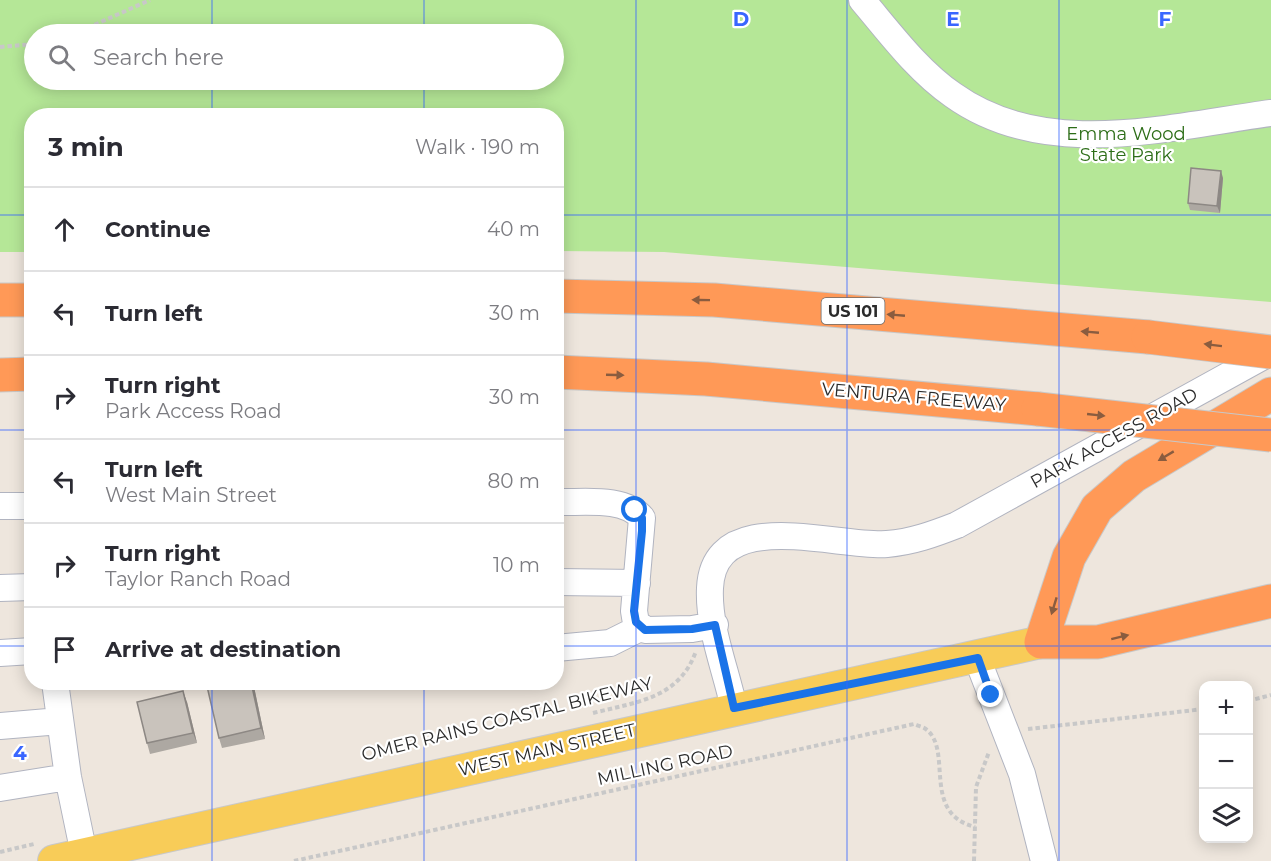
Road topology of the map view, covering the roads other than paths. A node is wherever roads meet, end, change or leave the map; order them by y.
1 (862, 0) edge
2 (1271, 113) edge
3 (564, 296) edge
4 (0, 300) edge
5 (24, 300) edge
6 (1271, 352) edge
7 (564, 372) edge
8 (24, 374) edge
9 (0, 375) edge
10 (1271, 394) edge
11 (1271, 435) edge
12 (564, 502) edge
13 (0, 506) edge
14 (24, 506) edge
15 (564, 582) edge
16 (637, 582) junction
17 (24, 587) edge
18 (0, 588) edge
19 (1271, 601) edge
20 (642, 627) junction
21 (703, 627) junction
22 (1041, 642) junction
23 (564, 647) edge
24 (24, 652) edge
25 (0, 653) edge
26 (978, 658) junction
27 (56, 690) edge
28 (734, 708) junction
29 (60, 721) junction
30 (0, 726) edge
31 (68, 777) junction
32 (0, 788) edge
33 (72, 850) edge
34 (1044, 861) edge

1 - 2 street
6 -> 3 highway, US 101, bridge
4 - 5 highway
6 - 21 street, PARK ACCESS ROAD
7 -> 11 highway, VENTURA FREEWAY, bridge
8 - 9 highway
10 -> 22 highway
12 - 16 street
13 - 14 street
15 - 16 street
16 - 20 street
17 - 18 street
22 -> 19 highway
20 - 21 street
20 - 23 street
21 - 28 street, PARK ACCESS ROAD
22 - 26 main road, WEST MAIN STREET
24 - 25 street
26 - 28 main road, WEST MAIN STREET
26 - 34 street
27 - 29 street
28 - 33 main road, WEST MAIN STREET
29 - 30 street
29 - 31 street
31 - 32 street
31 - 33 street

